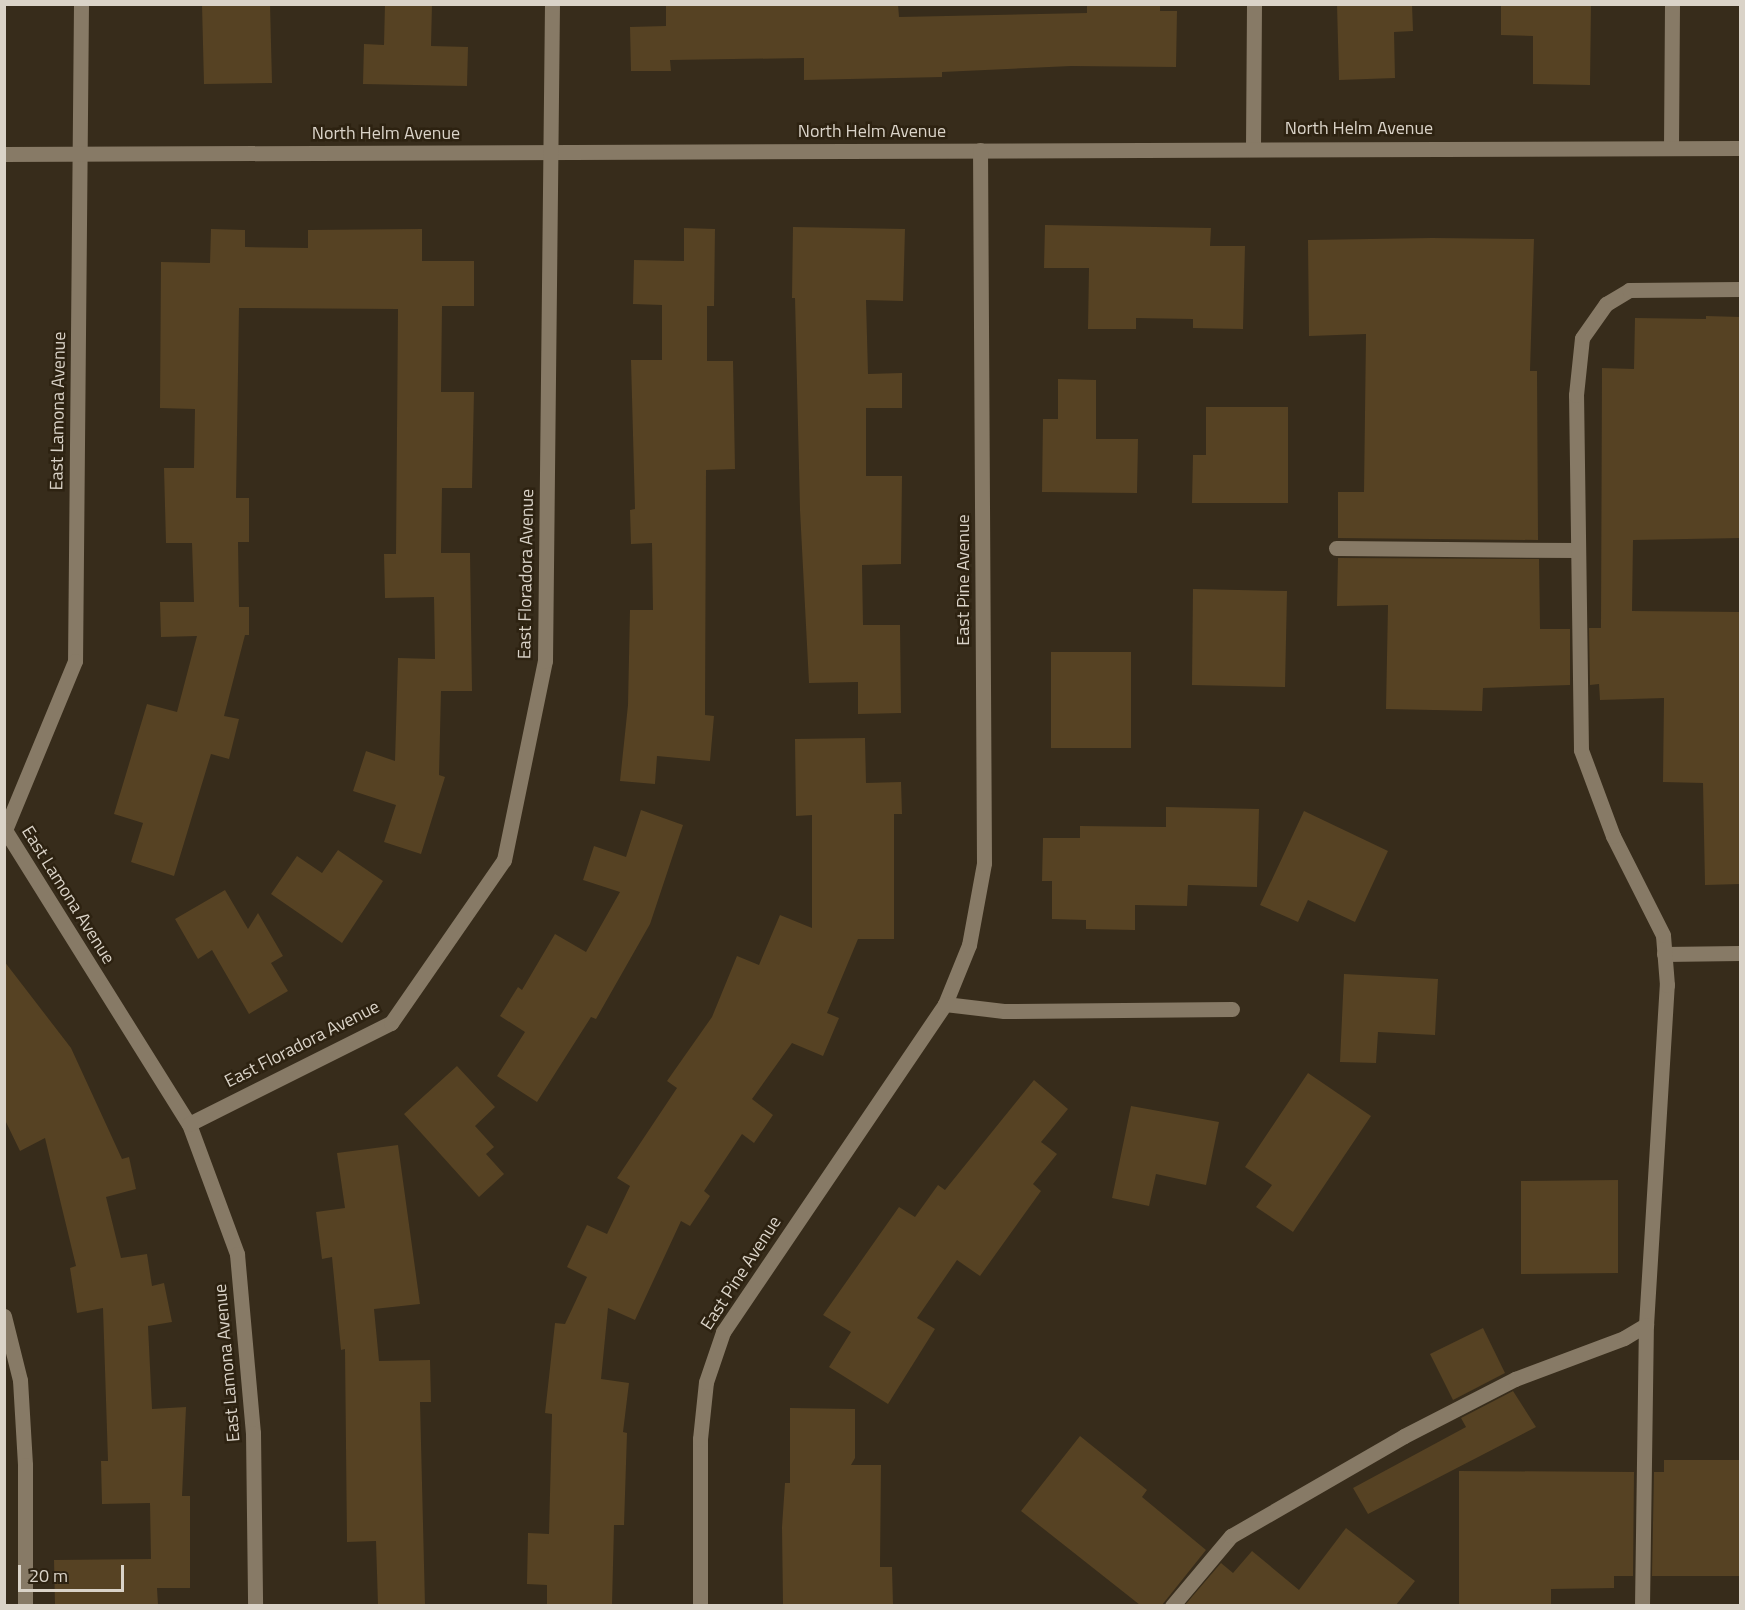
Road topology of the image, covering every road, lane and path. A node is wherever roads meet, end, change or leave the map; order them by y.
1 (81, 4) edge
2 (552, 4) edge
3 (1254, 4) edge
4 (1672, 4) edge
5 (1253, 147) junction
6 (1740, 147) edge
7 (1671, 148) junction
8 (980, 150) junction
9 (553, 152) junction
10 (4, 153) edge
11 (80, 154) junction
12 (1740, 289) edge
13 (1336, 548) dead end
14 (1578, 550) junction
15 (5, 830) edge
16 (1740, 952) edge
17 (1664, 954) junction
18 (945, 1004) junction
19 (1232, 1009) dead end
20 (189, 1124) junction
21 (4, 1316) edge
22 (1646, 1324) junction
23 (25, 1605) edge
24 (255, 1605) edge
25 (700, 1605) edge
26 (1172, 1605) edge
27 (1642, 1605) edge

1 - 11 street, East Lamona Avenue
2 - 9 street, East Floradora Avenue
3 - 5 street
4 - 7 street
5 - 7 street, North Helm Avenue
5 - 8 street, North Helm Avenue
6 - 7 street, North Helm Avenue
8 - 9 street, North Helm Avenue
8 - 18 street, East Pine Avenue
9 - 11 street, North Helm Avenue
9 - 20 street, East Floradora Avenue
10 - 11 street, North Helm Avenue
11 - 15 street, East Lamona Avenue
12 - 14 street
13 - 14 street
14 - 17 street
15 - 20 street, East Lamona Avenue
16 - 17 street
17 - 22 street
18 - 19 street
18 - 25 street, East Pine Avenue
20 - 24 street, East Lamona Avenue
21 - 23 street
22 - 26 street
22 - 27 street

